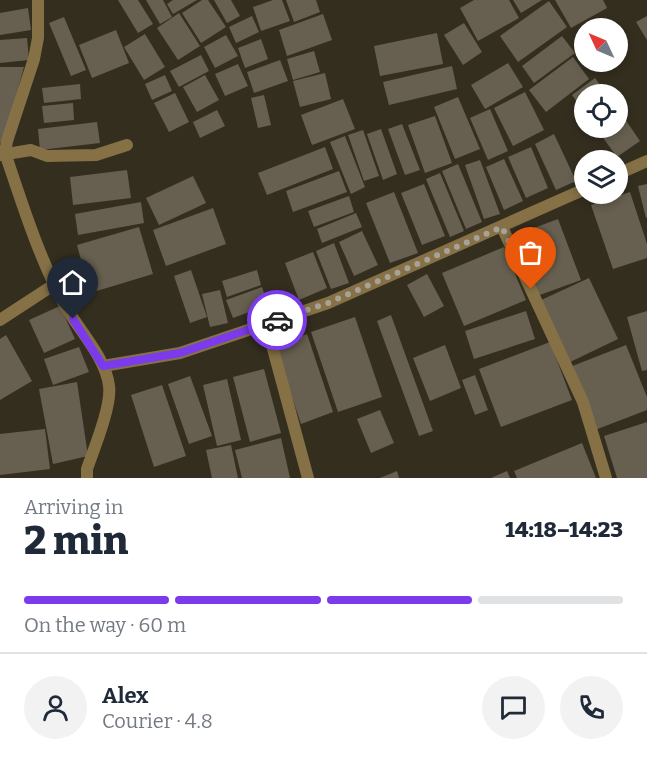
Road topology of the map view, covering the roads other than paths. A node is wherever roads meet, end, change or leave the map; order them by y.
1 (38, 0) edge
2 (127, 145) dead end
3 (3, 154) edge
4 (647, 161) edge
5 (628, 170) edge
6 (574, 194) edge
7 (502, 227) junction
8 (55, 284) junction
9 (0, 320) edge
10 (266, 323) junction
11 (103, 366) junction
12 (87, 478) edge
13 (308, 478) edge
14 (606, 478) edge

1 - 3 street
2 - 3 street
3 - 8 street
4 - 5 street
6 - 7 street
7 - 10 street
7 - 14 street
8 - 9 street
8 - 11 street
10 - 11 street
10 - 13 street
11 - 12 street

